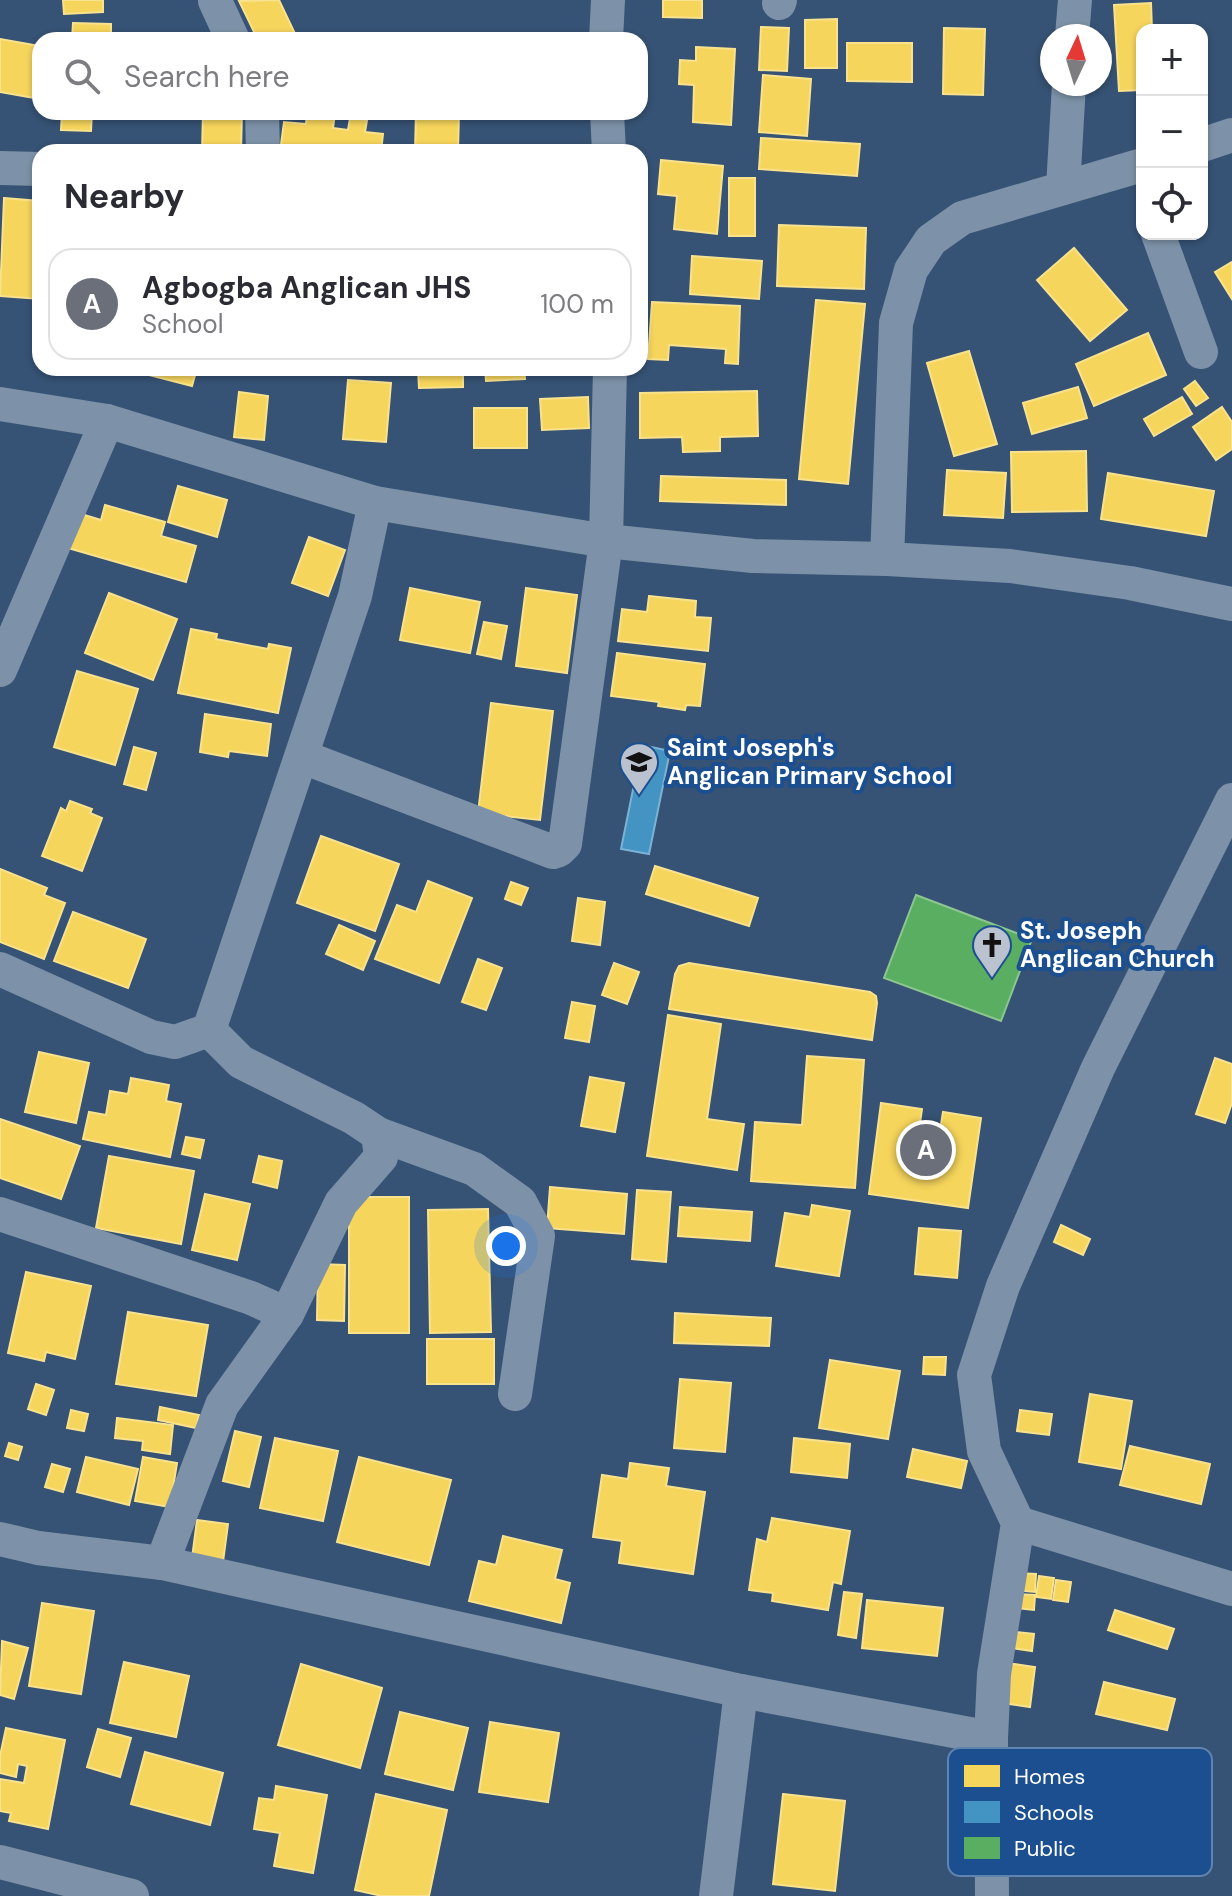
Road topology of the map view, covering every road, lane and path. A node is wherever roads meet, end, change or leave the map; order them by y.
1 (608, 0) edge
2 (1075, 0) edge
3 (215, 1) edge
4 (1073, 24) edge
5 (229, 32) edge
6 (606, 32) edge
7 (1068, 96) edge
8 (262, 120) edge
9 (607, 120) edge
10 (1232, 135) edge
11 (1208, 143) edge
12 (263, 144) edge
13 (609, 144) edge
14 (0, 168) edge
15 (32, 169) edge
16 (1136, 175) edge
17 (1063, 188) junction
18 (1160, 240) edge
19 (1201, 352) dead end
20 (610, 376) edge
21 (0, 404) edge
22 (107, 421) junction
23 (375, 503) junction
24 (606, 541) junction
25 (887, 559) junction
26 (1232, 604) edge
27 (0, 670) edge
28 (303, 757) junction
29 (1232, 800) edge
30 (0, 969) edge
31 (209, 1030) junction
32 (378, 1134) junction
33 (0, 1214) edge
34 (287, 1314) junction
35 (515, 1394) dead end
36 (1018, 1523) junction
37 (0, 1539) edge
38 (162, 1563) junction
39 (1232, 1589) edge
40 (741, 1691) junction
41 (991, 1738) junction
42 (991, 1748) edge
43 (0, 1862) edge
44 (992, 1876) edge
45 (132, 1896) edge
46 (716, 1896) edge
47 (992, 1896) edge

1 - 6 street
2 - 4 street
3 - 5 street
7 - 17 street
8 - 12 street
9 - 13 street
10 - 11 street
14 - 15 street
16 - 17 street
17 - 25 street
18 - 19 street
20 - 24 street
21 - 22 street
22 - 23 street
22 - 27 street
23 - 24 street
23 - 28 street
24 - 25 street
24 - 28 street
25 - 26 street
28 - 31 street
29 - 36 street
30 - 31 street
31 - 32 street
32 - 34 street
32 - 35 street
33 - 34 street
34 - 38 street
36 - 39 street
36 - 41 street
37 - 38 street
38 - 40 street
40 - 41 street
40 - 46 street
41 - 42 street
43 - 45 street
44 - 47 street

